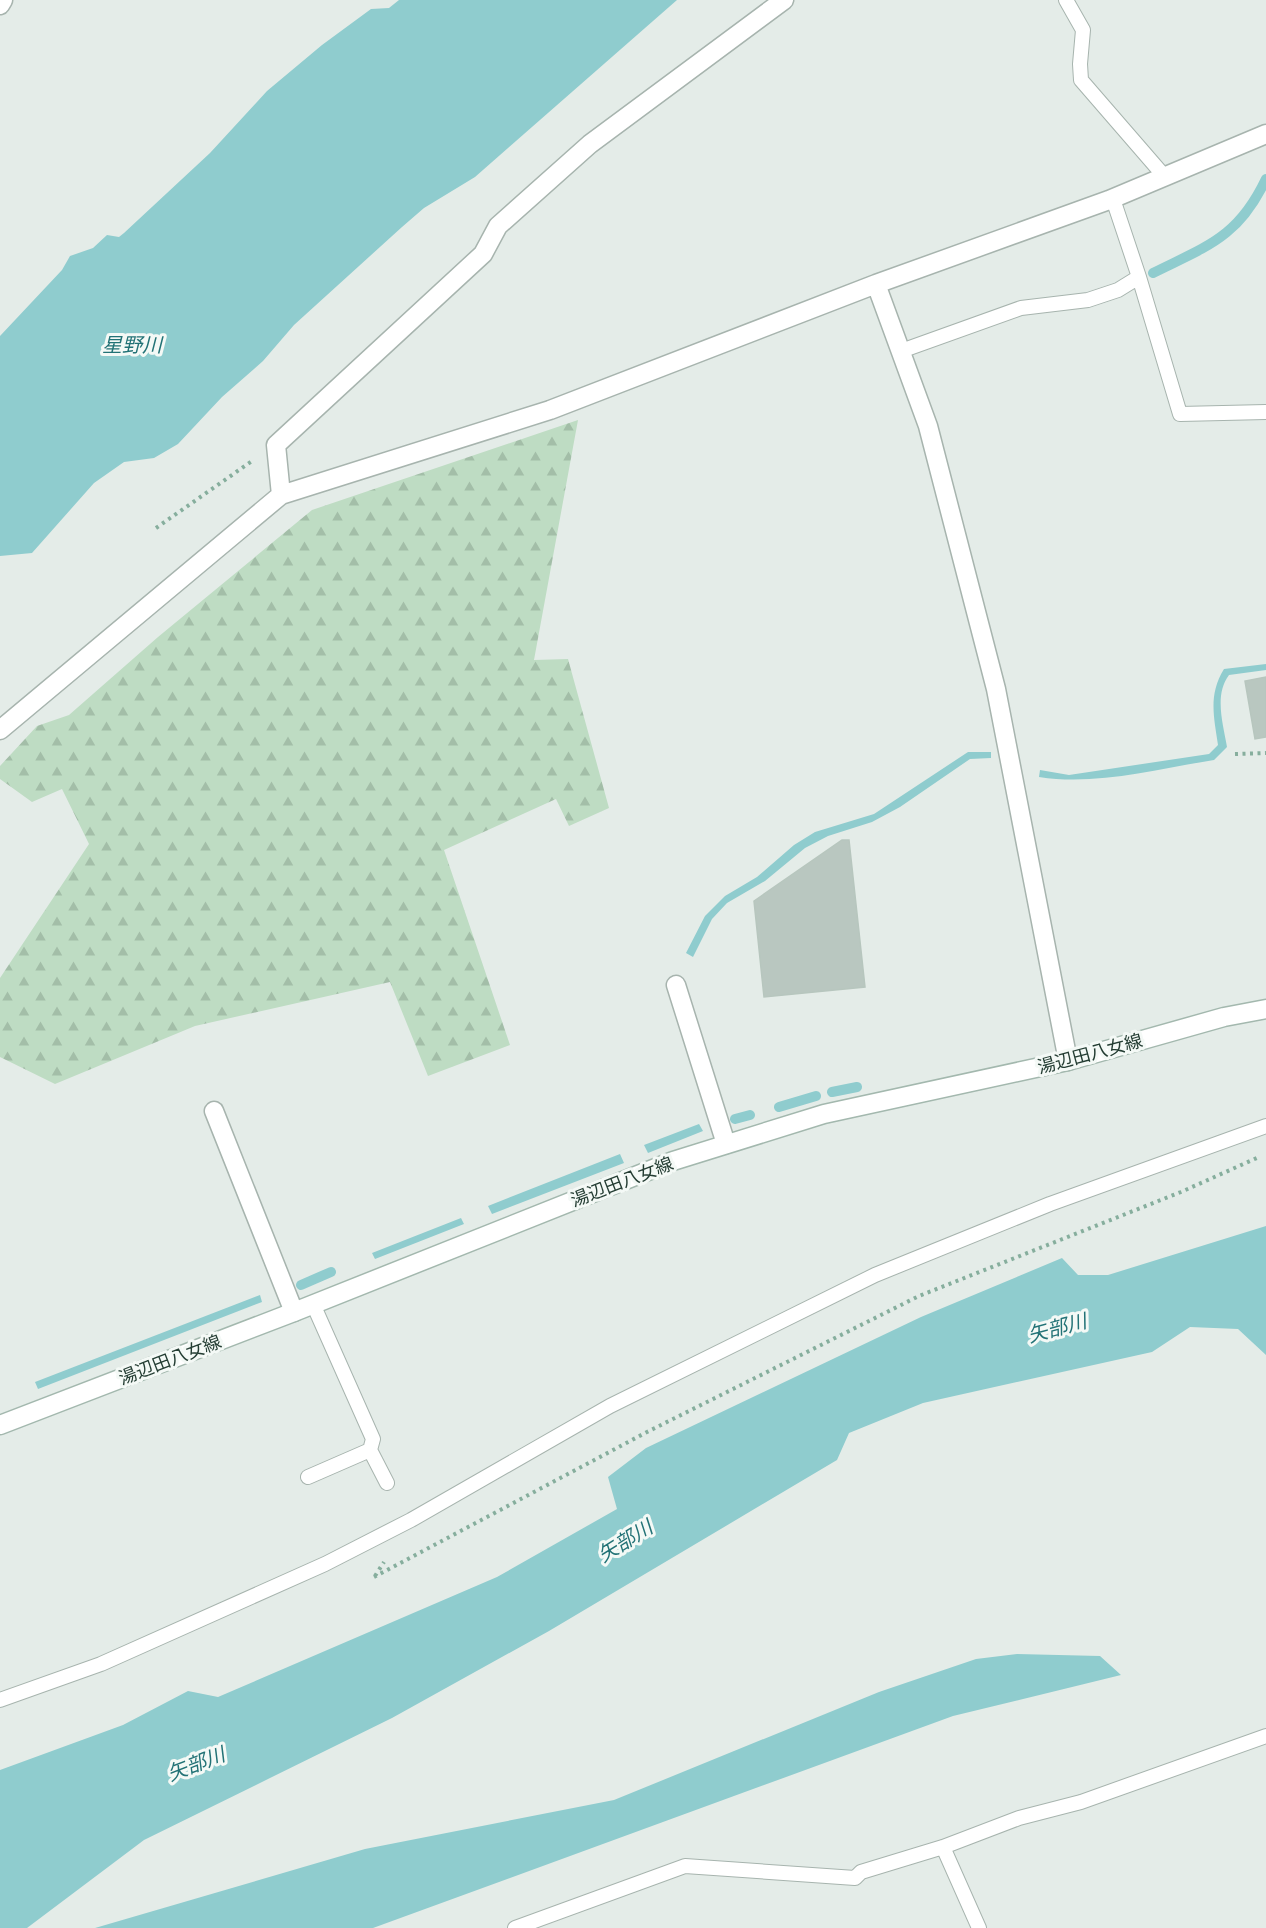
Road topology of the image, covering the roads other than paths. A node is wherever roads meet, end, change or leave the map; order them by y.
1 (3, 0) edge
2 (784, 0) edge
3 (1066, 0) edge
4 (0, 5) edge
5 (1266, 134) edge
6 (1165, 177) junction
7 (1113, 199) junction
8 (1139, 277) junction
9 (876, 284) junction
10 (901, 351) junction
11 (1266, 412) edge
12 (281, 495) junction
13 (0, 730) edge
14 (676, 985) dead end
15 (1266, 1009) edge
16 (1068, 1061) junction
17 (214, 1111) dead end
18 (1266, 1126) edge
19 (726, 1144) junction
20 (313, 1304) junction
21 (294, 1312) junction
22 (0, 1425) edge
23 (370, 1450) junction
24 (309, 1477) dead end
25 (387, 1483) dead end
26 (0, 1701) edge
27 (1266, 1736) edge
28 (943, 1847) junction
29 (515, 1928) edge
30 (979, 1928) edge

1 - 4 street
2 - 12 street
3 - 6 lane
5 - 6 street
6 - 7 street
7 - 8 lane
7 - 9 street
8 - 10 lane
8 - 11 lane
9 - 10 street
9 - 12 street
10 - 16 street
12 - 13 street
14 - 19 street
15 - 16 street, 湯辺田八女線
16 - 19 street, 湯辺田八女線
17 - 21 street
18 - 26 lane
19 - 20 street, 湯辺田八女線
20 - 21 street, 湯辺田八女線
20 - 23 lane
21 - 22 street, 湯辺田八女線
23 - 24 lane
23 - 25 lane
27 - 28 lane
28 - 29 lane
28 - 30 lane

